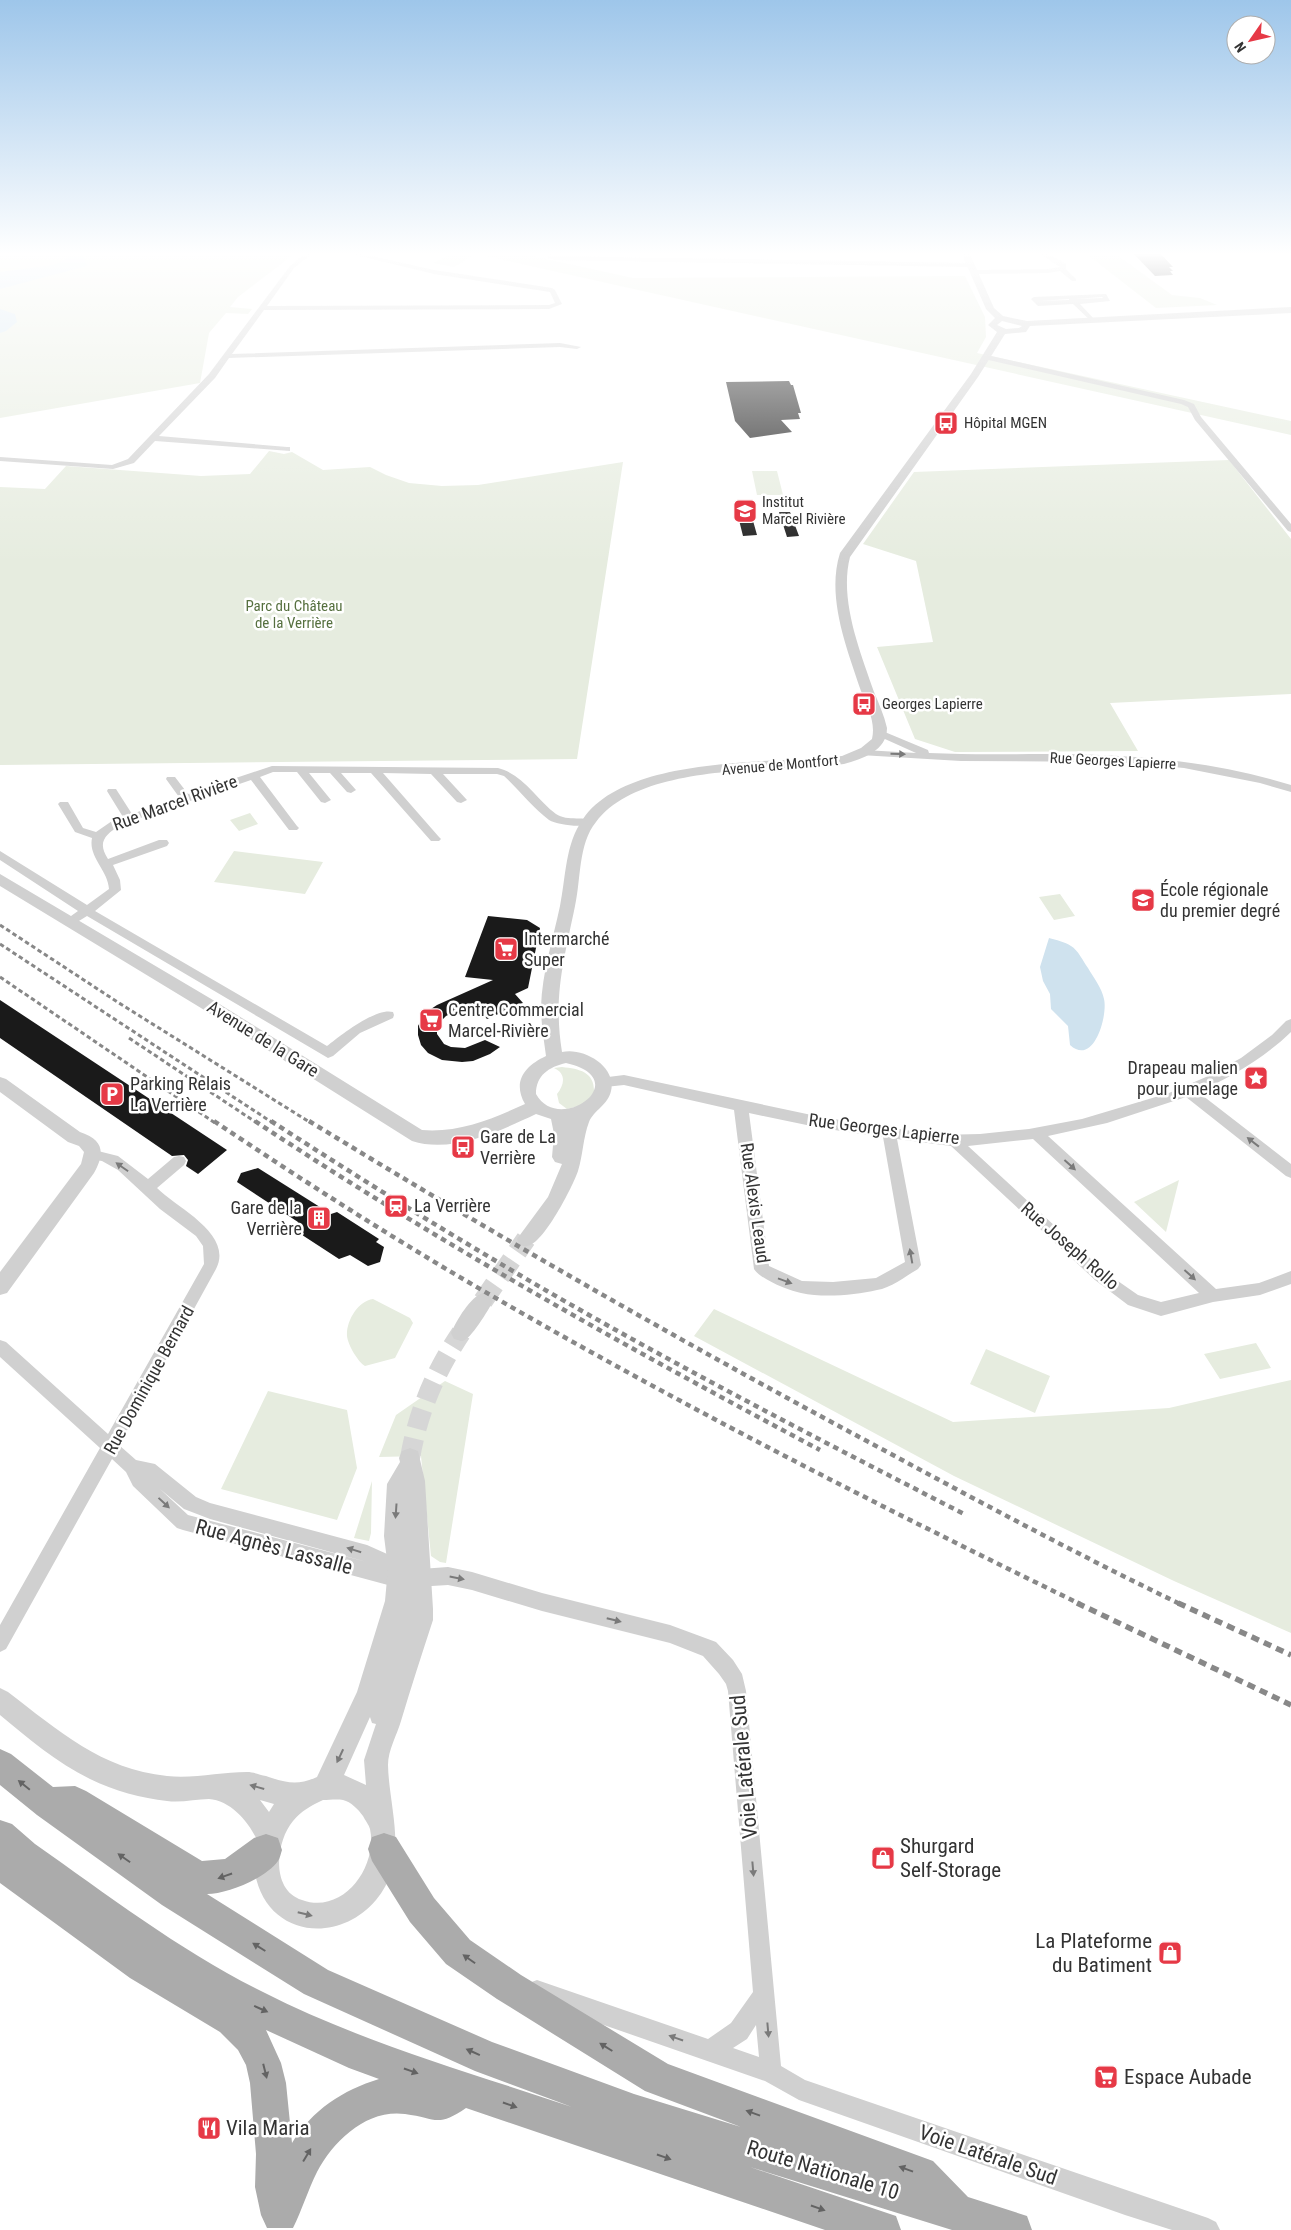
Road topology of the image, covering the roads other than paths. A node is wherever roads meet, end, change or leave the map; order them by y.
1 (227, 356) edge
2 (987, 357) joint
3 (153, 438) junction
4 (287, 449) dead end
5 (0, 460) edge
6 (1291, 529) edge
7 (880, 733) junction
8 (864, 753) junction
9 (932, 755) junction
10 (301, 770) junction
11 (333, 770) junction
12 (376, 771) junction
13 (434, 771) junction
14 (216, 772) dead end
15 (253, 775) junction
16 (171, 779) dead end
17 (225, 784) junction
18 (1291, 789) edge
19 (350, 790) dead end
20 (112, 791) dead end
21 (185, 798) junction
22 (325, 800) dead end
23 (461, 800) dead end
24 (64, 804) dead end
25 (129, 818) junction
26 (588, 822) junction
27 (294, 828) dead end
28 (97, 836) junction
29 (435, 839) dead end
30 (162, 843) dead end
31 (0, 855) edge
32 (105, 864) junction
33 (0, 879) edge
34 (88, 910) junction
35 (70, 921) junction
36 (388, 1015) dead end
37 (1291, 1024) edge
38 (328, 1053) junction
39 (555, 1058) junction
40 (308, 1067) junction
41 (605, 1082) junction
42 (0, 1084) edge
43 (1188, 1091) junction
44 (537, 1106) junction
45 (741, 1108) junction
46 (586, 1110) junction
47 (559, 1115) junction
48 (1034, 1132) junction
49 (889, 1133) junction
50 (74, 1136) junction
51 (954, 1141) junction
52 (94, 1155) junction
53 (179, 1161) dead end
54 (1291, 1172) edge
55 (80, 1177) junction
56 (148, 1186) junction
57 (1291, 1277) edge
58 (0, 1287) edge
59 (1213, 1296) junction
60 (483, 1301) tunnel mouth
61 (461, 1333) tunnel mouth
62 (0, 1347) edge
63 (111, 1448) junction
64 (410, 1462) tunnel mouth
65 (132, 1467) junction
66 (407, 1576) junction
67 (0, 1643) edge
68 (0, 1700) edge
69 (376, 1762) junction
70 (0, 1766) edge
71 (326, 1786) junction
72 (212, 1787) junction
73 (301, 1796) junction
74 (48, 1804) junction
75 (383, 1836) junction
76 (1, 1837) edge
77 (268, 1845) junction
78 (509, 1987) junction
79 (764, 1995) junction
80 (712, 2050) junction
81 (772, 2072) junction
82 (463, 2089) junction
83 (955, 2211) junction
84 (279, 2223) edge
85 (882, 2230) edge
86 (1013, 2230) edge
87 (1208, 2230) edge

1 - 3 street
2 - 6 street
2 - 7 street
3 - 4 street
3 - 5 street
7 - 8 street
7 - 9 street, Rue Georges Lapierre
8 -> 9 street, Rue Georges Lapierre
8 - 26 street, Avenue de Montfort
9 - 18 street, Rue Georges Lapierre
10 - 11 street, Rue Marcel Rivière
10 - 15 street, Rue Marcel Rivière
10 - 22 street
11 - 12 street, Rue Marcel Rivière
11 - 19 street
12 - 13 street, Rue Marcel Rivière
12 - 29 street
13 - 23 street
13 - 26 street, Rue Marcel Rivière
14 - 17 street
15 - 17 street, Rue Marcel Rivière
15 - 27 street
16 - 21 street
17 - 21 street, Rue Marcel Rivière
20 - 25 street
21 - 25 street, Rue Marcel Rivière
24 - 28 street
25 - 28 street, Rue Marcel Rivière
26 - 39 street, Avenue de Montfort
28 - 32 street, Rue Marcel Rivière
30 - 32 street
31 - 34 street
32 - 34 street, Rue Marcel Rivière
33 - 35 street, Avenue de la Gare
34 - 35 street, Rue Marcel Rivière
34 - 38 street
35 - 40 street, Avenue de la Gare
36 - 38 street
37 - 43 street, Rue Georges Lapierre
38 - 40 street
39 - 41 street
39 - 44 street
40 - 44 street, Avenue de la Gare
41 - 45 street, Rue Georges Lapierre
41 - 46 street
42 - 50 street
43 - 48 street, Rue Georges Lapierre
54 -> 43 street
44 - 47 street
45 - 49 street, Rue Georges Lapierre
45 -> 49 street, Rue Alexis Leaud
46 - 47 street
46 - 47 street
48 - 51 street, Rue Georges Lapierre
48 -> 59 street
49 - 51 street, Rue Georges Lapierre
50 - 52 street
50 - 55 street
51 - 59 street, Rue Joseph Rollo
52 - 55 street
56 -> 52 street, Rue Dominique Bernard
53 - 56 street
55 - 58 street
56 - 63 street, Rue Dominique Bernard
57 - 59 street, Rue Joseph Rollo
60 - 61 street
62 - 63 street, Rue Agnès Lassalle
63 - 65 street, Rue Agnès Lassalle
63 - 67 street, Rue Dominique Bernard
64 - 66 street
66 -> 65 street, Rue Agnès Lassalle
65 -> 66 street, Rue Agnès Lassalle
66 - 69 street
66 - 69 street
66 -> 71 street
66 -> 79 street, Voie Latérale Sud
68 - 72 street
69 - 75 street
74 -> 70 main road, Route Nationale 10
71 - 73 street
71 - 75 street
73 -> 72 street
72 - 77 street
73 - 77 street
77 -> 74 main road
83 -> 74 main road, Route Nationale 10
77 -> 75 street
78 -> 75 main road
76 -> 82 main road
76 -> 84 main road
80 -> 78 street, Voie Latérale Sud
83 -> 78 main road
79 - 80 street
79 -> 81 street, Voie Latérale Sud
80 - 81 street, Voie Latérale Sud
81 - 87 street, Voie Latérale Sud
84 -> 82 main road
82 -> 85 main road
83 - 86 main road, Route Nationale 10

